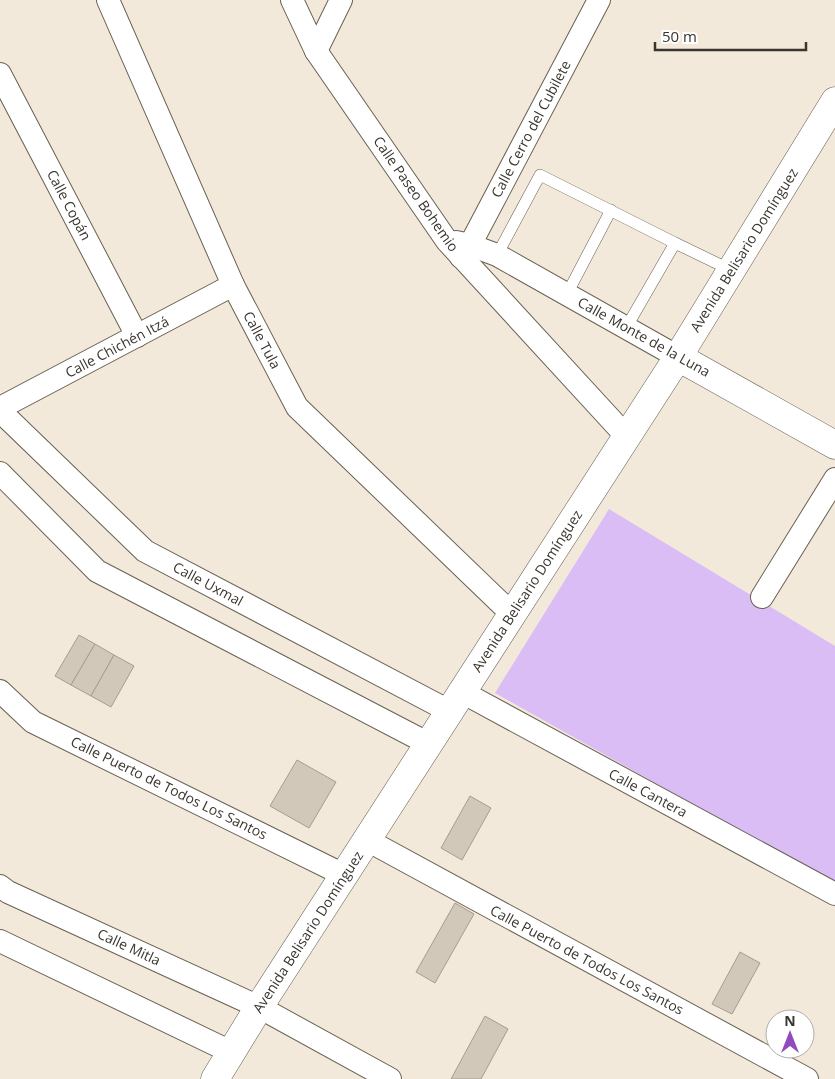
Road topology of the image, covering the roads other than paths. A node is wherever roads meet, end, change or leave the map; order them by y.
1 (108, 0) edge
2 (292, 0) edge
3 (341, 0) edge
4 (599, 0) edge
5 (316, 51) junction
6 (0, 74) edge
7 (835, 101) edge
8 (612, 210) junction
9 (675, 243) junction
10 (460, 248) junction
11 (497, 255) junction
12 (731, 270) junction
13 (233, 285) junction
14 (567, 294) junction
15 (626, 328) junction
16 (137, 336) junction
17 (678, 357) junction
18 (0, 409) edge
19 (627, 437) junction
20 (835, 445) edge
21 (0, 473) edge
22 (835, 480) edge
23 (762, 596) dead end
24 (512, 614) junction
25 (0, 691) edge
26 (456, 702) junction
27 (429, 744) junction
28 (367, 840) junction
29 (344, 875) junction
30 (0, 886) edge
31 (835, 894) edge
32 (0, 941) edge
33 (259, 1006) junction
34 (231, 1052) junction
35 (216, 1079) edge
36 (390, 1079) edge
37 (807, 1079) edge

1 - 13 street, Calle Tula
2 - 5 street, Calle Paseo Bohemio
3 - 5 street
4 - 10 street, Calle Cerro del Cubilete
5 - 10 street, Calle Paseo Bohemio
6 - 16 street, Calle Copán
7 - 12 main road, Avenida Belisario Domínguez
8 - 9 lane
8 - 11 lane
8 - 14 lane
9 - 12 lane
9 - 15 lane
10 - 11 street, Calle Monte de la Luna
10 - 19 street, Calle Paseo Bohemio
11 - 14 street, Calle Monte de la Luna
12 - 17 main road, Avenida Belisario Domínguez
13 - 16 street, Calle Chichén Itzá
13 - 24 street, Calle Tula
14 - 15 street, Calle Monte de la Luna
15 - 17 street, Calle Monte de la Luna
16 - 18 street, Calle Chichén Itzá
17 - 19 main road, Avenida Belisario Domínguez
17 - 20 main road, Calle Monte de la Luna
18 - 26 street, Calle Uxmal
19 - 24 main road, Avenida Belisario Domínguez
21 - 27 street
22 - 23 street
24 - 26 main road, Avenida Belisario Domínguez
25 - 29 street, Calle Puerto de Todos Los Santos
26 - 27 main road, Avenida Belisario Domínguez
26 - 31 street, Calle Cantera
27 - 28 main road, Avenida Belisario Domínguez
28 - 29 main road, Avenida Belisario Domínguez
28 - 37 street, Calle Puerto de Todos Los Santos
29 - 33 main road, Avenida Belisario Domínguez
30 - 33 street, Calle Mitla
32 - 34 street
33 - 34 main road, Avenida Belisario Domínguez
33 - 36 street, Calle Mitla
34 - 35 main road, Avenida Belisario Domínguez

